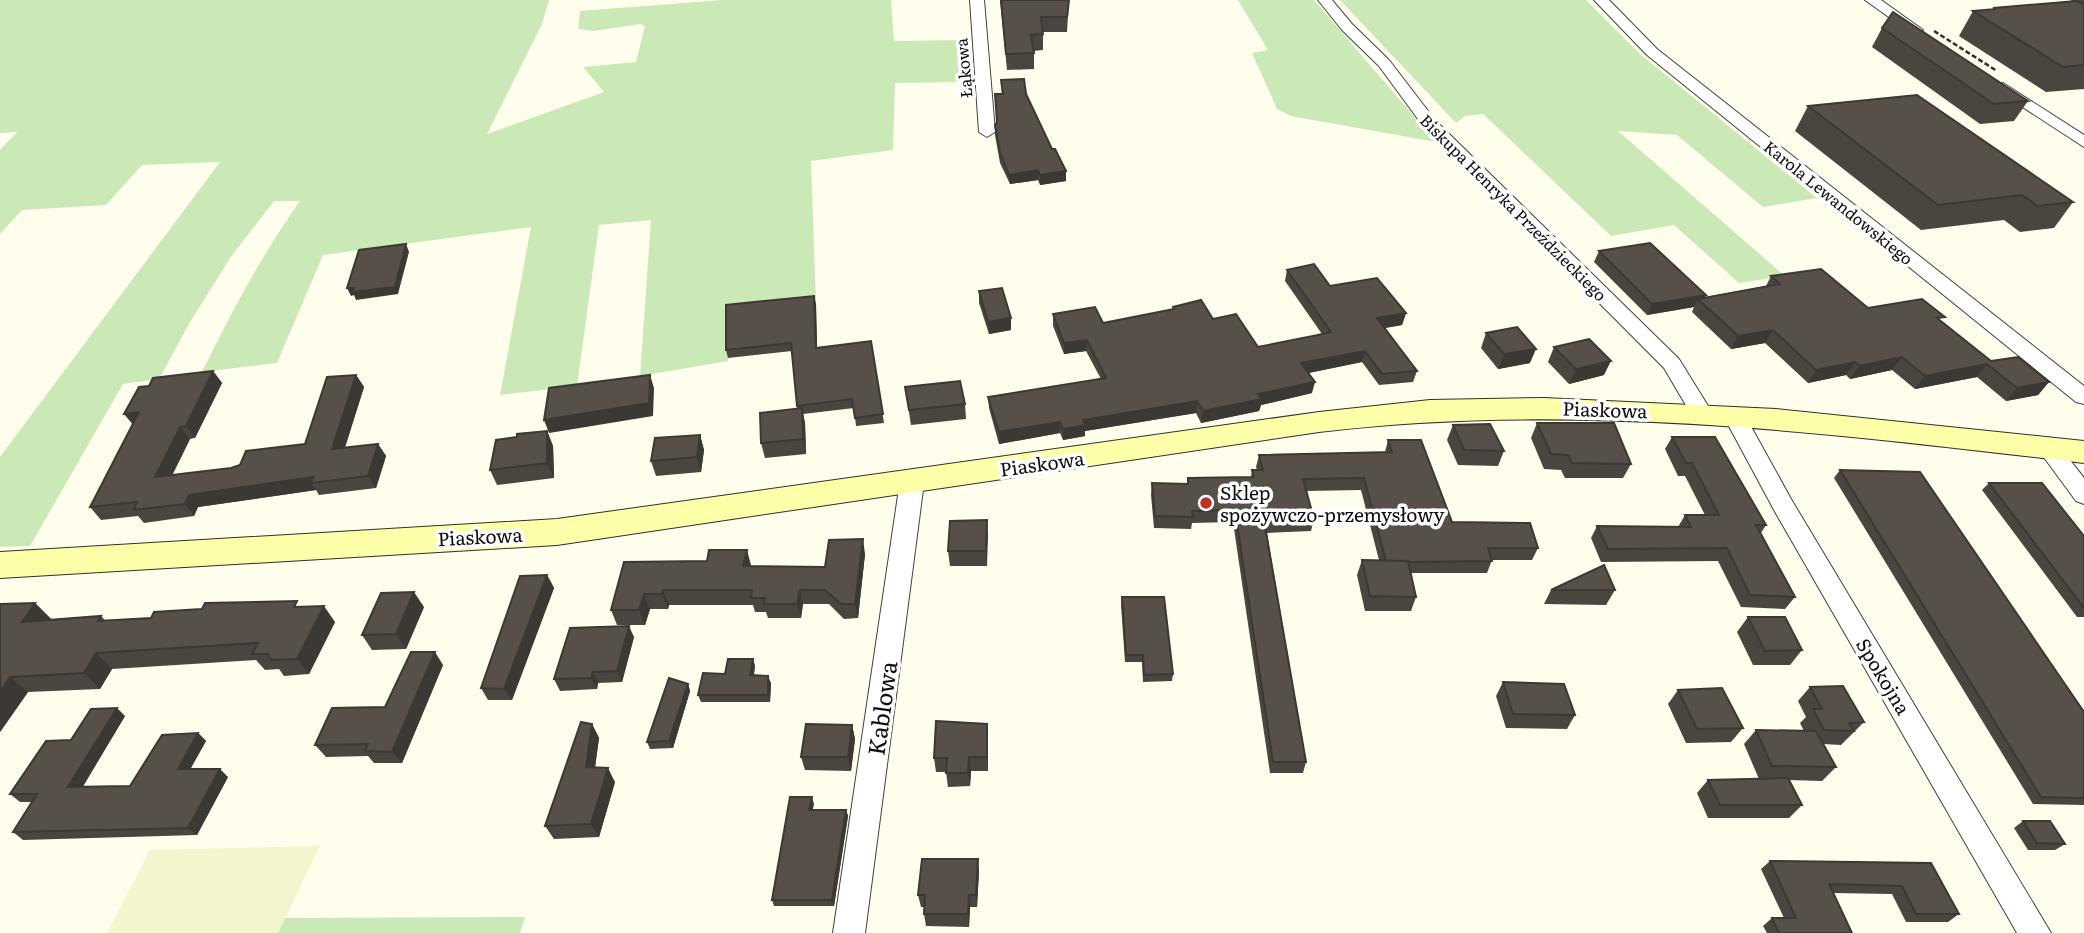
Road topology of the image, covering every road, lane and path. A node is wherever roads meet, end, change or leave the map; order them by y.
1 (977, 0) edge
2 (1325, 0) edge
3 (1601, 0) edge
4 (1872, 0) edge
5 (1930, 34) joint
6 (2004, 76) dead end
7 (1987, 77) edge
8 (987, 132) dead end
9 (2084, 142) edge
10 (2084, 397) edge
11 (1702, 414) junction
12 (1735, 417) junction
13 (2048, 448) junction
14 (2084, 452) edge
15 (912, 482) junction
16 (2084, 495) edge
17 (0, 565) edge
18 (849, 933) edge
19 (2035, 933) edge

1 - 8 street, Łąkowa
2 - 11 street, Biskupa Henryka Przeździeckiego
3 - 10 street, Karola Lewandowskiego
4 - 5 street
5 - 6 path
7 - 9 street
11 - 12 street, Piaskowa
11 - 15 street, Piaskowa
12 - 13 street, Piaskowa
12 - 19 street, Spokojna
13 - 14 street, Piaskowa
13 - 16 street
15 - 17 street, Piaskowa
15 - 18 street, Kablowa

